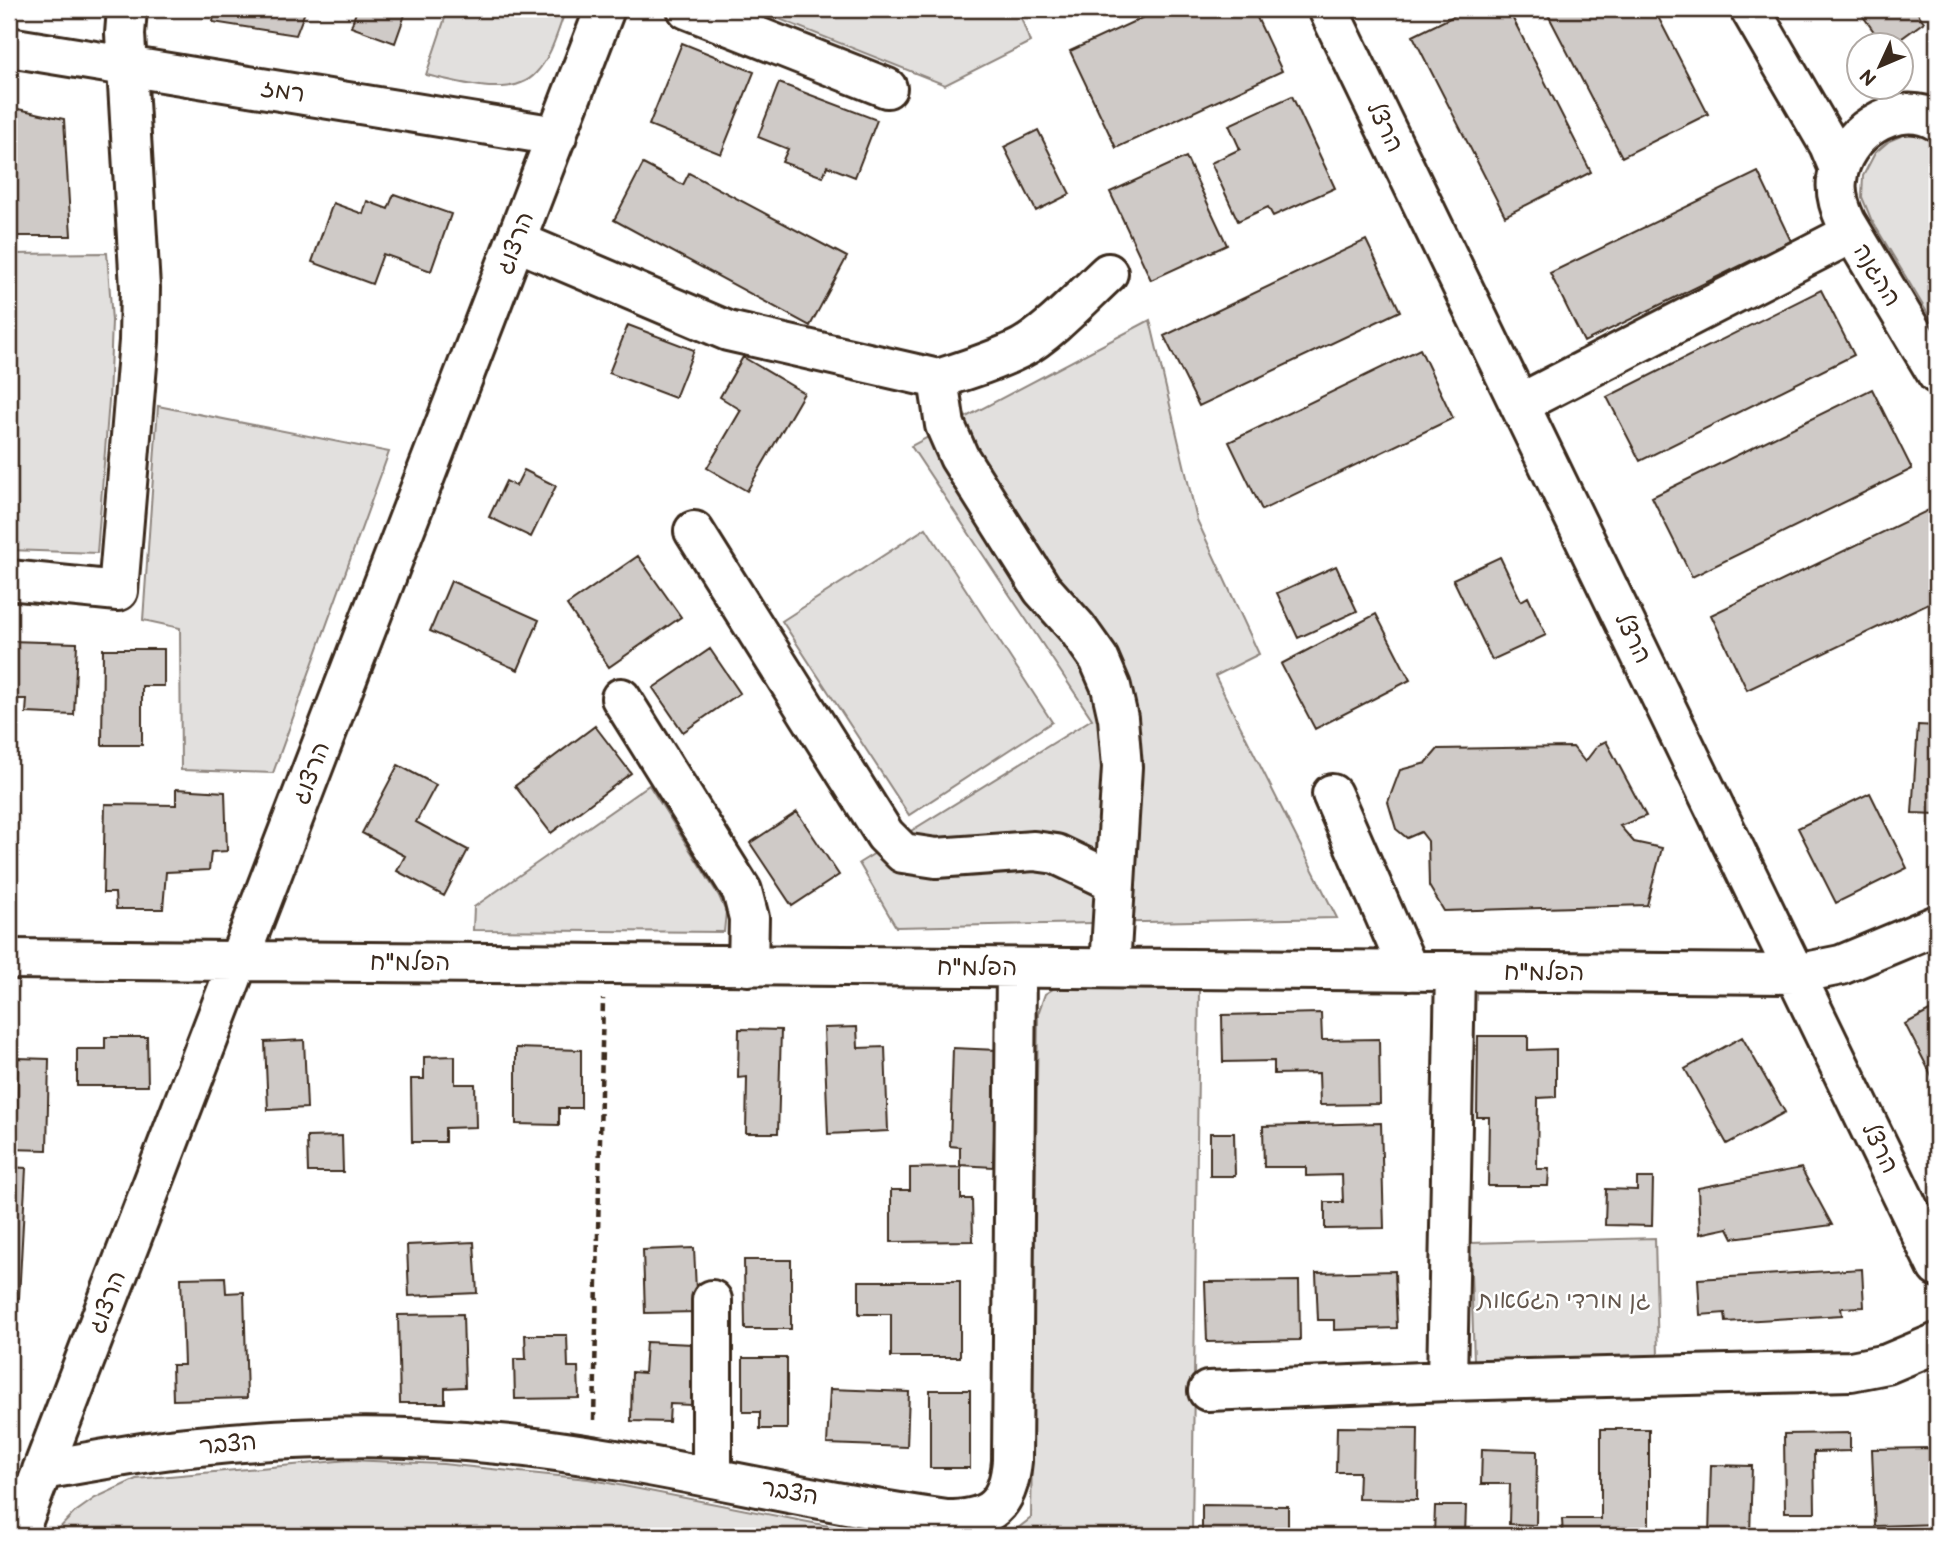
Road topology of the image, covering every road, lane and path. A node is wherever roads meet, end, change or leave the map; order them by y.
1 (127, 9) edge
2 (605, 9) edge
3 (687, 9) edge
4 (1328, 9) edge
5 (1750, 9) edge
6 (9, 47) edge
7 (127, 66) junction
8 (1795, 86) junction
9 (887, 88) dead end
10 (1891, 116) junction
11 (1937, 121) edge
12 (556, 136) junction
13 (1839, 169) junction
14 (1852, 233) junction
15 (516, 241) junction
16 (1108, 273) dead end
17 (1937, 374) edge
18 (938, 379) junction
19 (1519, 404) junction
20 (694, 531) dead end
21 (9, 580) edge
22 (621, 698) dead end
23 (1332, 794) dead end
24 (1115, 882) junction
25 (1937, 925) edge
26 (9, 959) edge
27 (239, 961) junction
28 (604, 964) junction
29 (748, 966) junction
30 (1016, 968) junction
31 (1110, 968) junction
32 (1409, 971) junction
33 (1455, 971) junction
34 (1796, 974) junction
35 (1937, 1266) edge
36 (712, 1300) dead end
37 (1937, 1343) edge
38 (1447, 1381) junction
39 (1208, 1391) dead end
40 (593, 1456) junction
41 (42, 1470) junction
42 (712, 1478) junction
43 (17, 1536) edge

1 - 7 street
2 - 12 street, הרצוג
3 - 9 street
4 - 19 street, הרצל
5 - 8 street, ההגנה
6 - 7 street, רמז
7 - 12 street, רמז
7 - 21 street
8 - 10 street, ההגנה
8 - 13 street, ההגנה
10 - 11 street, ההגנה
10 - 13 street
12 - 15 street, הרצוג
13 - 14 street, ההגנה
14 - 17 street, ההגנה
14 - 19 street
15 - 18 street
15 - 27 street, הרצוג
16 - 18 street
18 - 24 street
19 - 34 street, הרצל
20 - 24 street
22 - 29 street
23 - 32 street
24 - 31 street
25 - 34 street, הפלמ"ח
26 - 27 street, הפלמ"ח
27 - 28 street, הפלמ"ח
27 - 41 street, הרצוג
28 - 29 street, הפלמ"ח
28 - 40 path
29 - 30 street, הפלמ"ח
30 - 31 street, הפלמ"ח
30 - 42 street, הצבר
31 - 32 street, הפלמ"ח
32 - 33 street, הפלמ"ח
33 - 34 street, הפלמ"ח
33 - 38 street
34 - 35 street, הרצל
36 - 42 street
37 - 38 street
38 - 39 street
40 - 41 street, הצבר
40 - 42 street, הצבר
41 - 43 street, הרצוג

